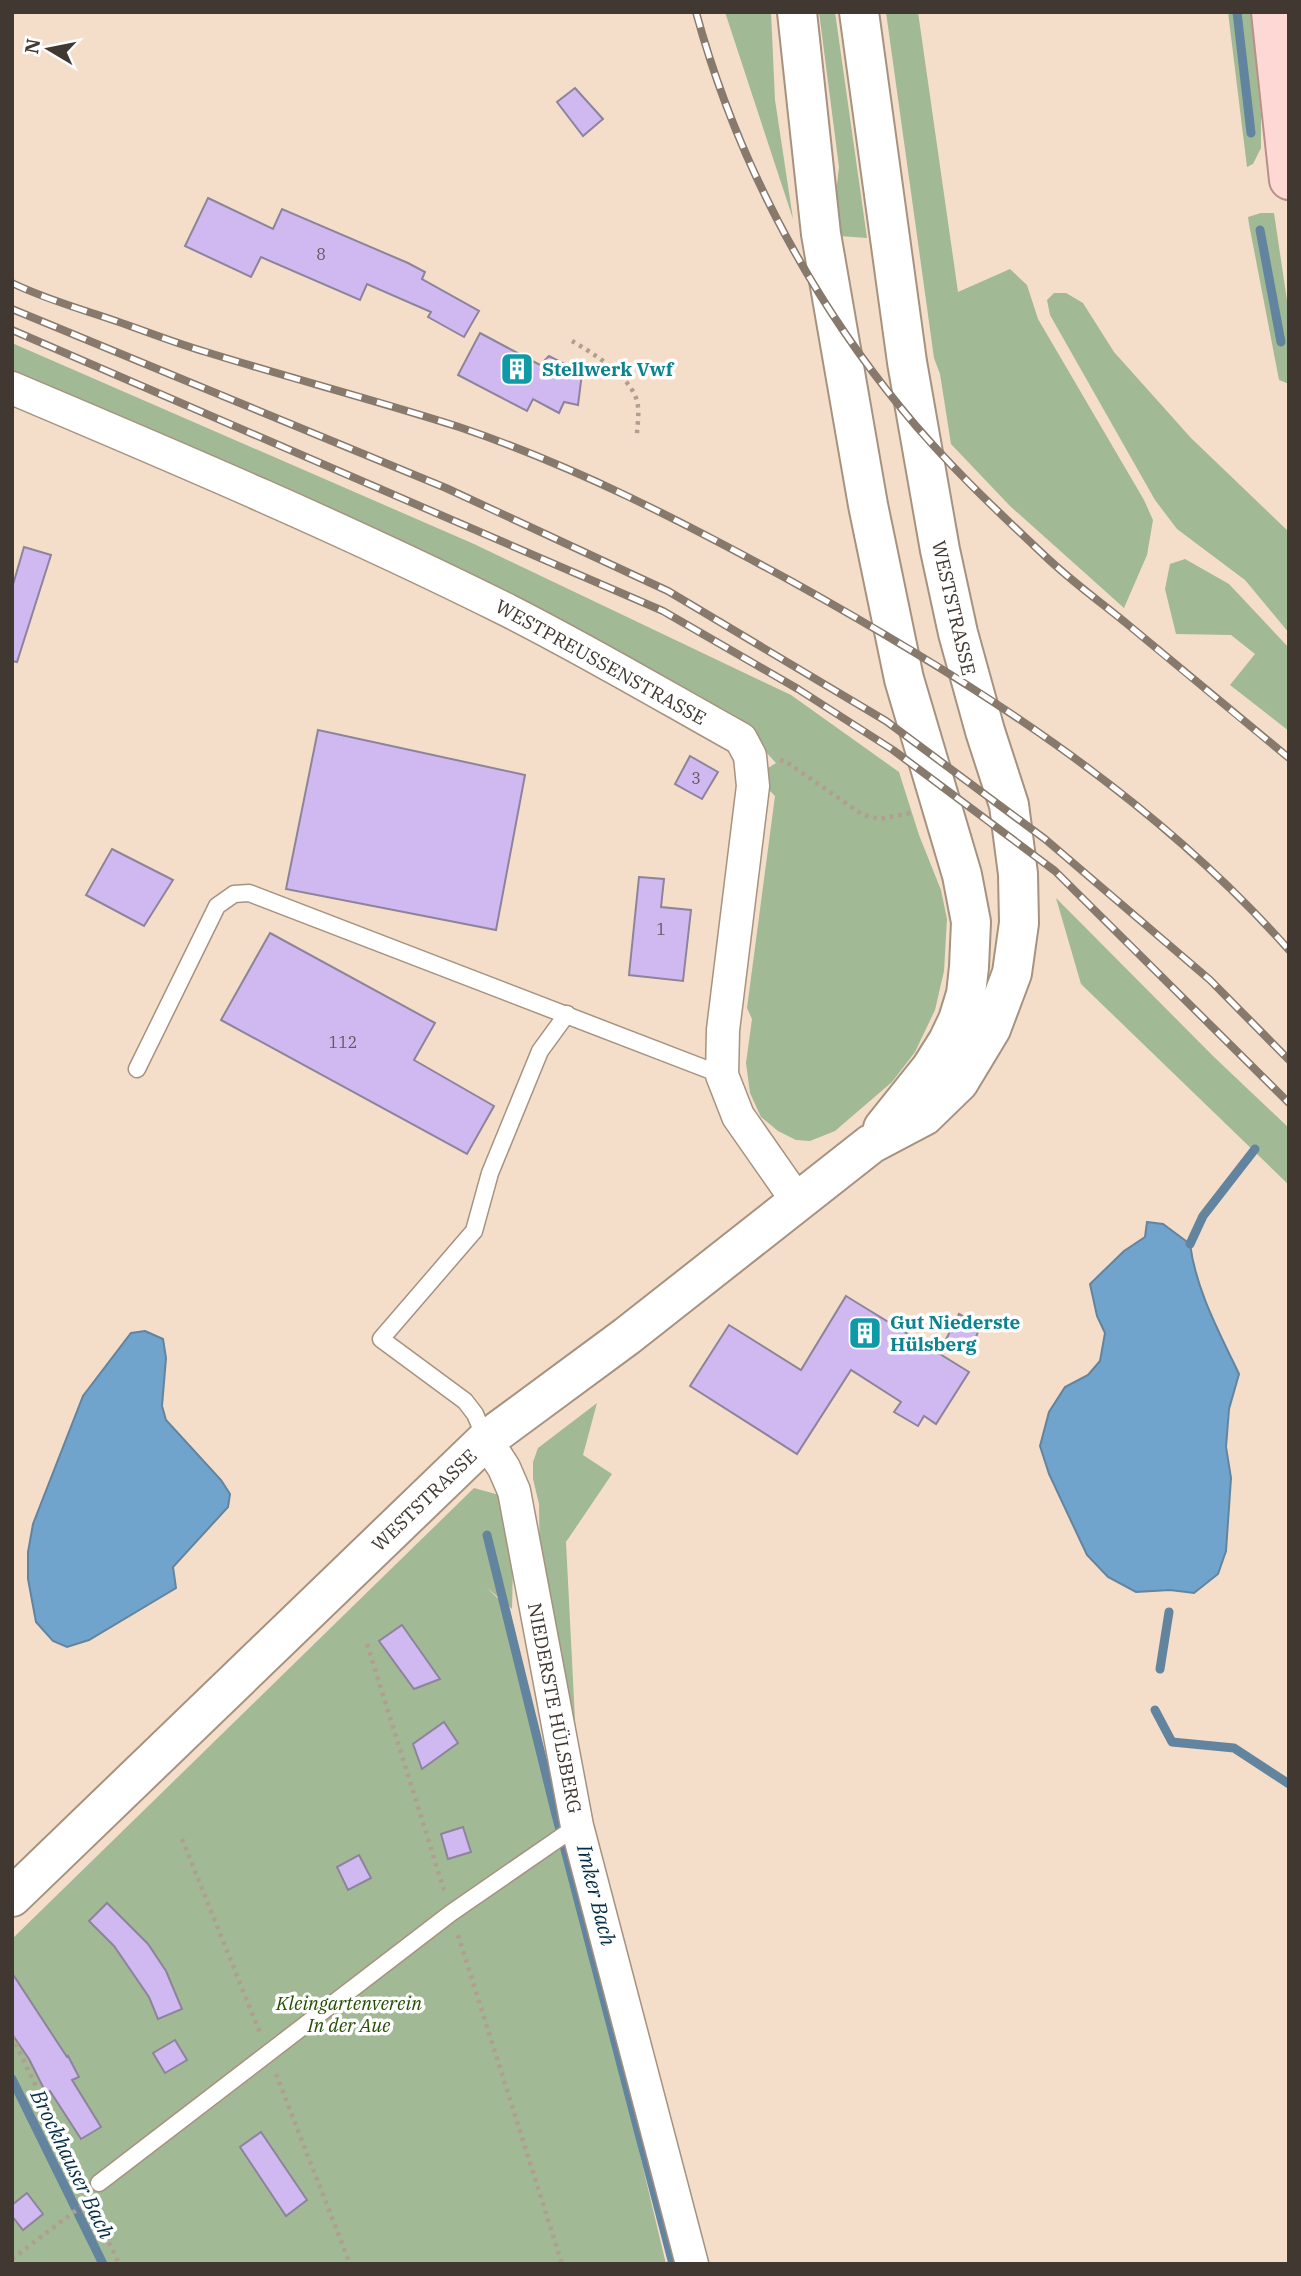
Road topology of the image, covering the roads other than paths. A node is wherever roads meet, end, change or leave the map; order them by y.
1 (797, 12) edge
2 (859, 12) edge
3 (1271, 12) edge
4 (1288, 176) edge
5 (12, 388) edge
6 (567, 1014) junction
7 (137, 1069) dead end
8 (708, 1069) junction
9 (871, 1144) junction
10 (798, 1202) junction
11 (486, 1440) junction
12 (566, 1832) junction
13 (12, 1897) edge
14 (92, 2188) road end
15 (692, 2264) edge

1 - 9 street, WESTSTRASSE
2 - 9 street, WESTSTRASSE
3 - 4 main road
5 - 8 street, WESTPREUSSENSTRASSE
6 - 7 lane
6 - 8 lane
6 - 11 lane
8 - 10 street
9 - 10 street, WESTSTRASSE
10 - 11 street, WESTSTRASSE
11 - 12 street, NIEDERSTE HÜLSBERG
11 - 13 street, WESTSTRASSE
12 - 14 lane
12 - 15 street, NIEDERSTE HÜLSBERG

